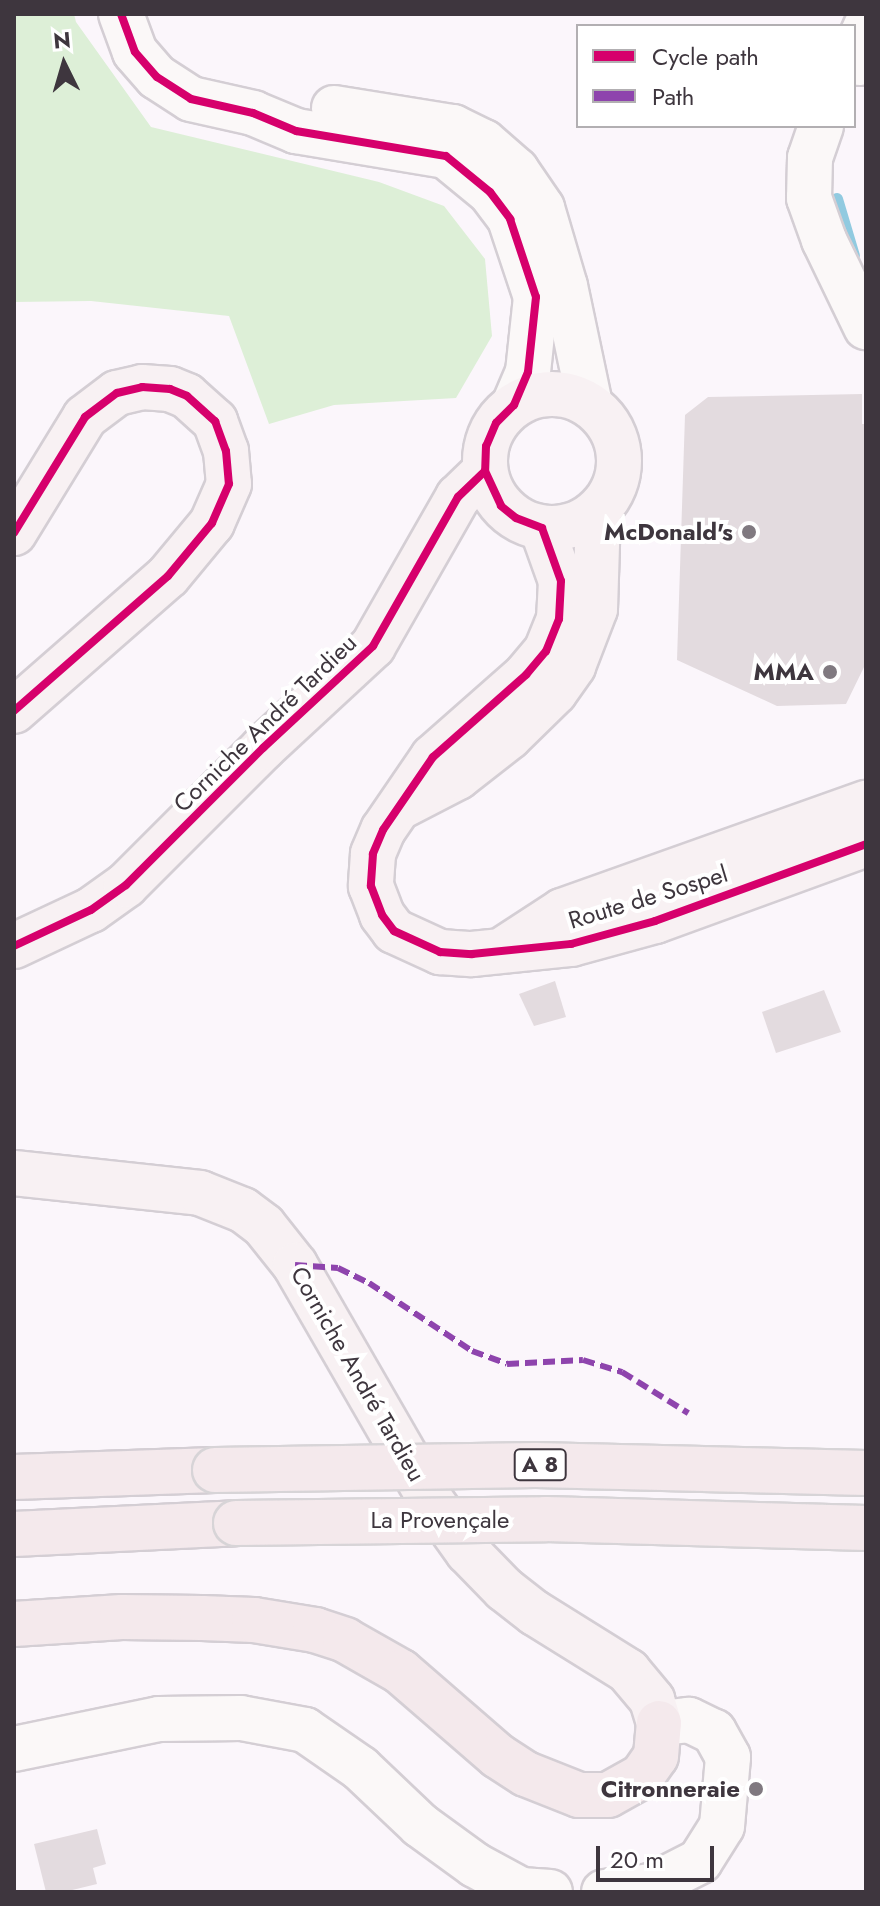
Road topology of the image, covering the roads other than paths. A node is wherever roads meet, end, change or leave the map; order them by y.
1 (121, 14) edge
2 (253, 113) junction
3 (820, 128) edge
4 (866, 327) edge
5 (514, 405) junction
6 (590, 405) junction
7 (485, 471) junction
8 (598, 511) junction
9 (529, 523) junction
10 (14, 533) edge
11 (435, 538) junction
12 (14, 711) edge
13 (866, 803) edge
14 (402, 806) junction
15 (866, 844) edge
16 (14, 946) edge
17 (502, 950) junction
18 (14, 1173) edge
19 (866, 1473) edge
20 (14, 1477) edge
21 (866, 1528) edge
22 (14, 1534) edge
23 (14, 1624) edge
24 (659, 1723) junction
25 (14, 1749) edge
26 (550, 1892) edge
27 (604, 1892) edge

1 - 2 main road
2 - 5 main road
2 - 6 main road
3 - 4 main road
5 - 6 main road
5 - 7 main road
6 - 8 main road
7 - 9 main road
7 - 11 main road, Corniche André Tardieu
8 - 9 main road
8 - 14 main road, Route de Sospel
9 - 11 main road
9 - 14 main road, Route de Sospel
10 - 12 main road
11 - 16 main road, Corniche André Tardieu
13 - 17 main road, Route de Sospel
14 - 17 main road, Route de Sospel
15 - 17 main road, Route de Sospel
18 - 24 main road, Corniche André Tardieu
19 - 20 highway, A 8, bridge
21 - 22 highway, La Provençale, bridge
23 - 24 highway
24 - 27 main road
25 - 26 main road

